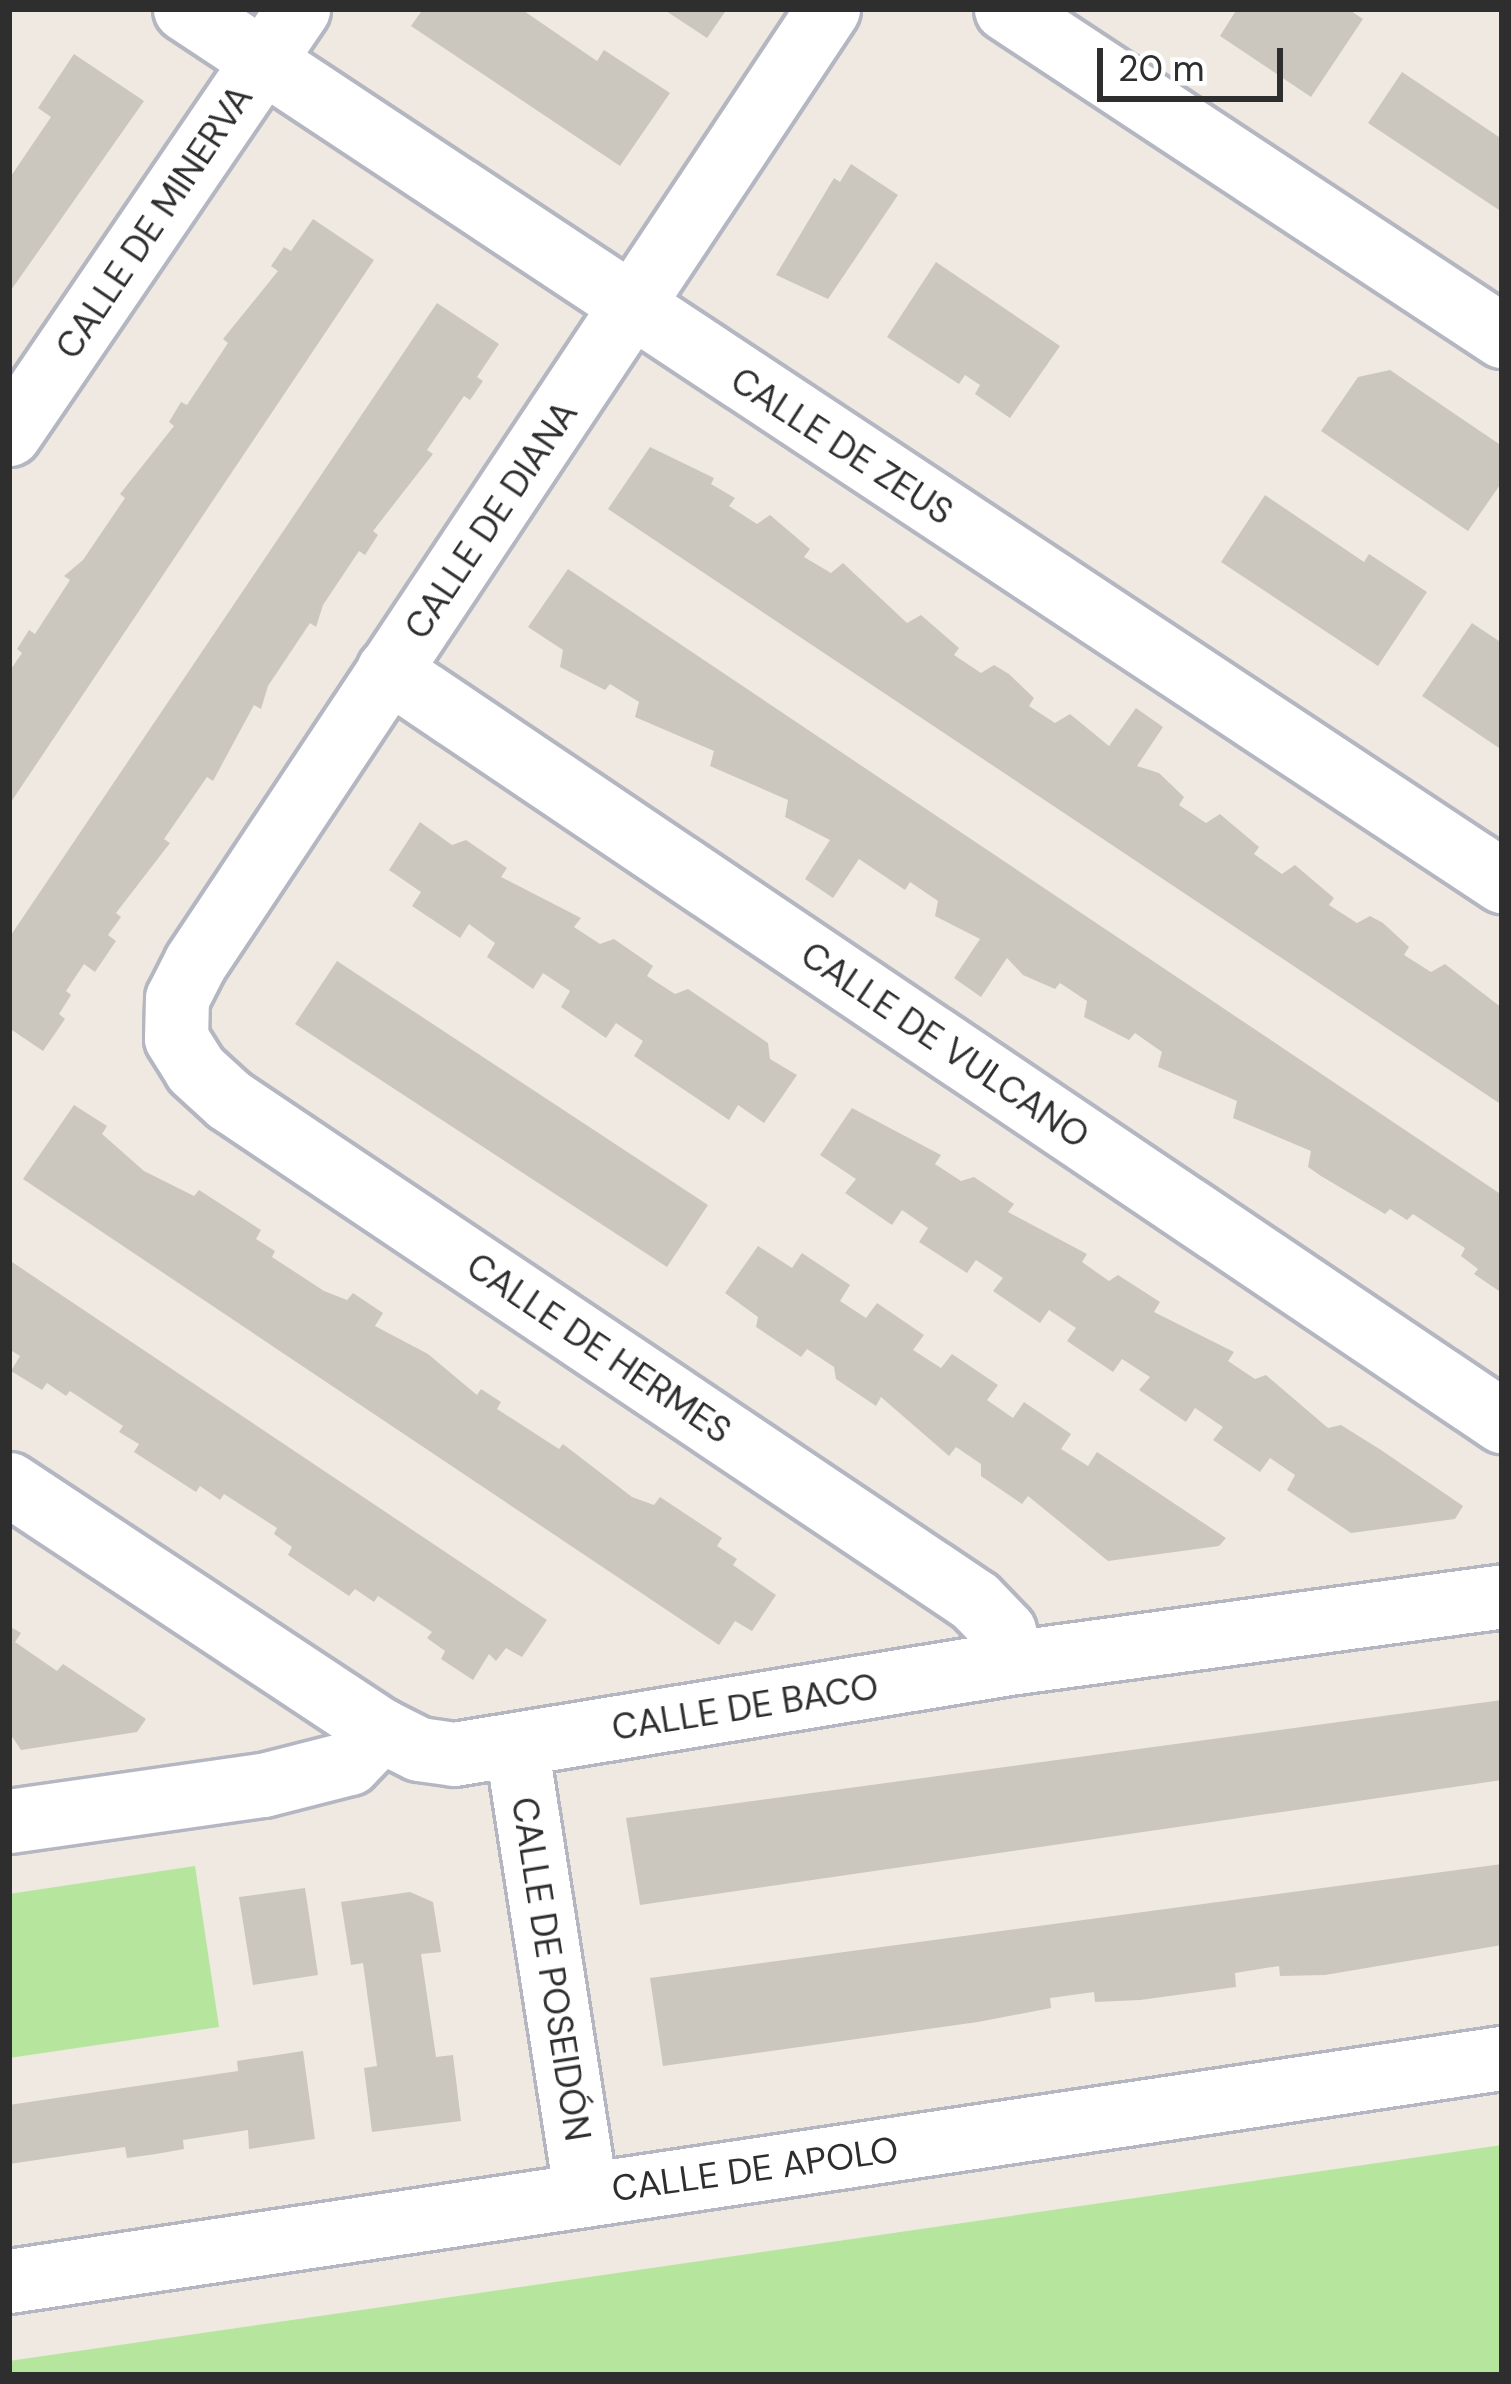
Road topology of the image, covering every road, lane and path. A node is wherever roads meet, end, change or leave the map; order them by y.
1 (184, 9) edge
2 (298, 9) edge
3 (828, 9) edge
4 (1006, 9) edge
5 (263, 62) junction
6 (634, 310) junction
7 (1502, 336) edge
8 (9, 434) edge
9 (388, 670) junction
10 (1502, 881) edge
11 (176, 1038) joint
12 (1502, 1420) edge
13 (9, 1484) edge
14 (1502, 1596) edge
15 (1010, 1663) junction
16 (381, 1730) junction
17 (516, 1744) junction
18 (9, 1821) edge
19 (1502, 2058) edge
20 (586, 2194) junction
21 (9, 2281) edge

1 - 5 street, CALLE DE ZEUS
2 - 5 street, CALLE DE MINERVA
3 - 6 street, CALLE DE DIANA
4 - 7 street
5 - 6 street, CALLE DE ZEUS
5 - 8 street, CALLE DE MINERVA
6 - 9 street, CALLE DE DIANA
6 - 10 street, CALLE DE ZEUS
9 - 11 street, CALLE DE DIANA
9 - 12 street, CALLE DE VULCANO
11 - 15 street, CALLE DE HERMES
13 - 16 street
14 - 15 street, CALLE DE BACO
15 - 17 street, CALLE DE BACO
16 - 17 street, CALLE DE BACO
16 - 18 street
17 - 20 street, CALLE DE POSEIDÓN
19 - 20 street, CALLE DE APOLO
20 - 21 street, CALLE DE APOLO

